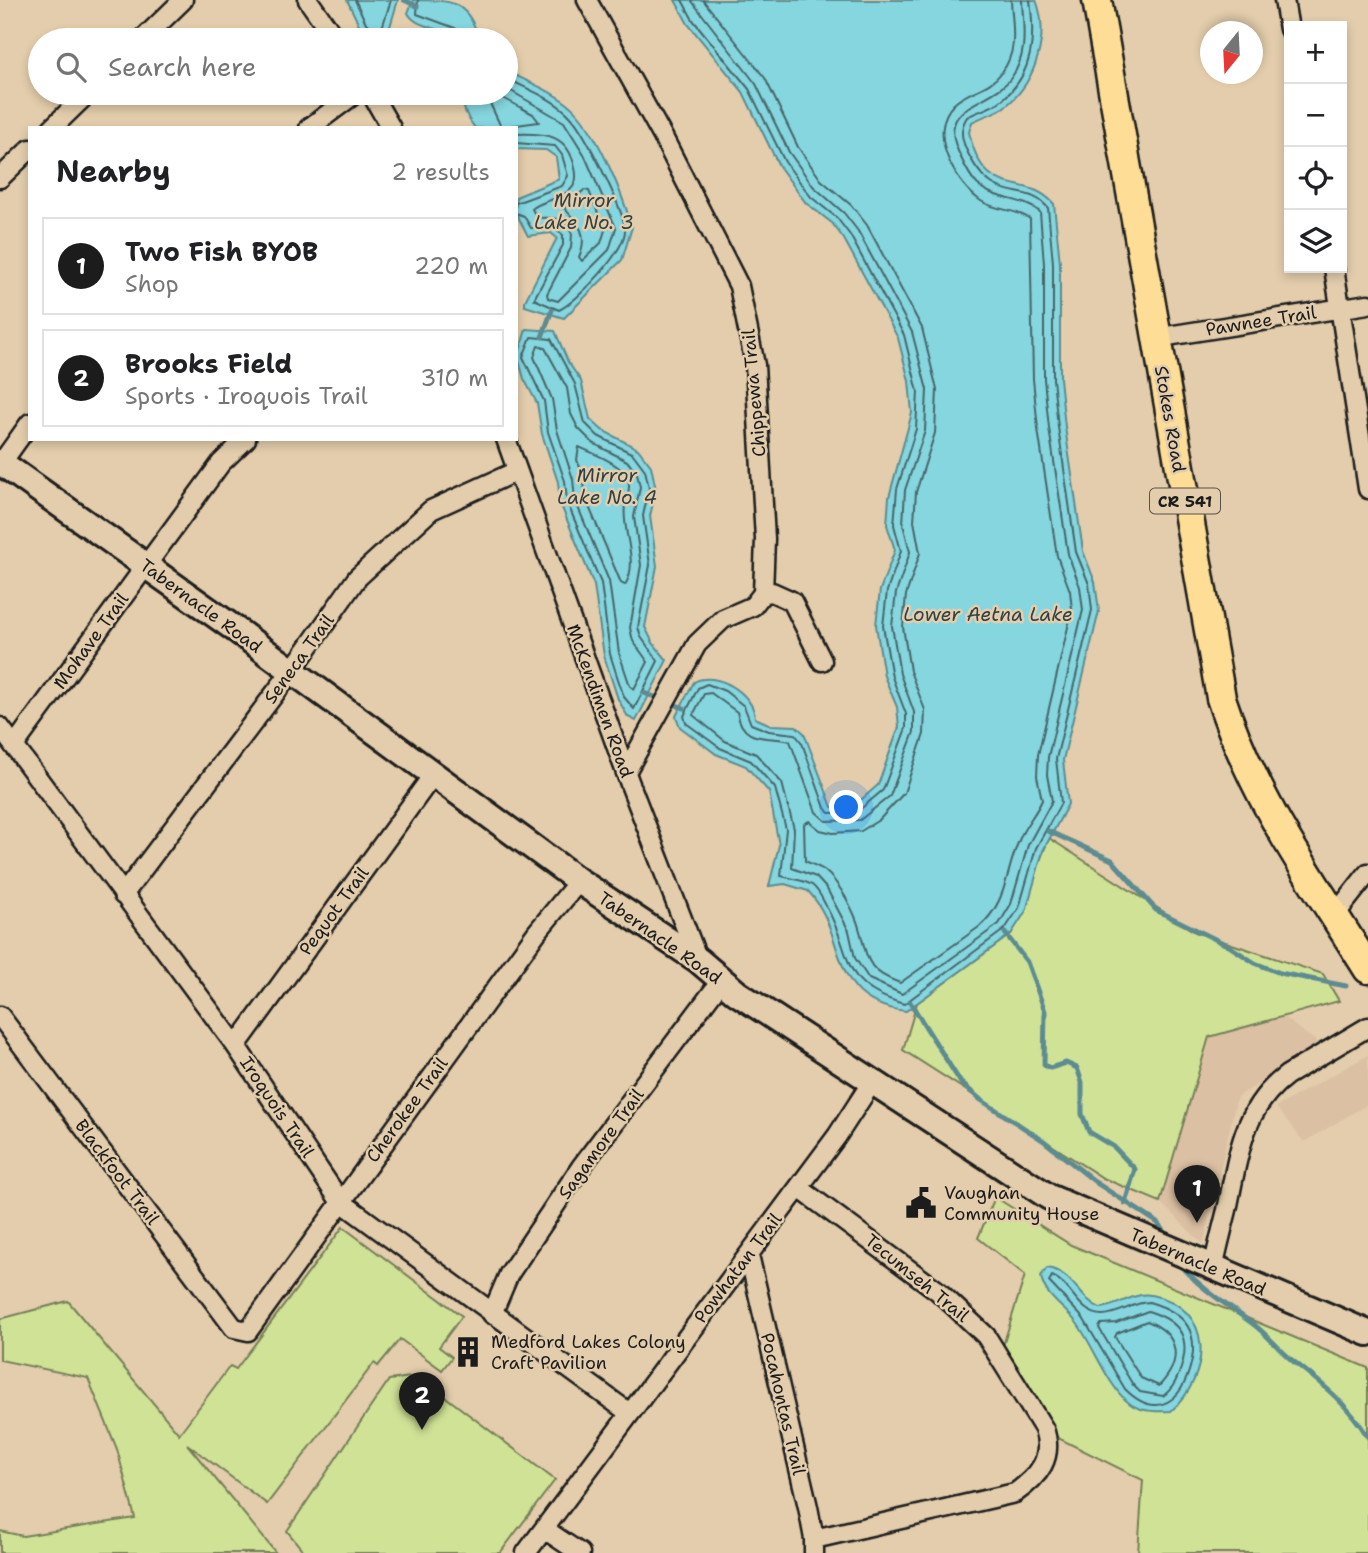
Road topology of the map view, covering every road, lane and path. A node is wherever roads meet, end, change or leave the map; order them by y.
1 (183, 0) edge
2 (308, 0) edge
3 (587, 0) edge
4 (1097, 0) edge
5 (1284, 0) edge
6 (1288, 21) edge
7 (154, 28) edge
8 (328, 28) edge
9 (76, 105) edge
10 (340, 105) edge
11 (378, 105) edge
12 (54, 126) edge
13 (312, 126) edge
14 (390, 126) edge
15 (28, 151) edge
16 (0, 178) edge
17 (1335, 273) edge
18 (1368, 304) edge
19 (1342, 308) junction
20 (1155, 338) junction
21 (28, 427) edge
22 (244, 441) edge
23 (507, 441) edge
24 (0, 464) edge
25 (517, 471) junction
26 (1368, 489) edge
27 (145, 566) junction
28 (763, 593) junction
29 (822, 661) dead end
30 (291, 672) junction
31 (0, 727) edge
32 (14, 746) junction
33 (626, 772) junction
34 (433, 775) junction
35 (1368, 873) edge
36 (579, 881) junction
37 (122, 895) junction
38 (1335, 915) junction
39 (698, 960) junction
40 (1368, 969) edge
41 (721, 981) junction
42 (0, 1016) edge
43 (1368, 1027) edge
44 (236, 1046) junction
45 (872, 1082) junction
46 (799, 1188) junction
47 (340, 1201) junction
48 (749, 1255) junction
49 (1213, 1269) junction
50 (492, 1314) junction
51 (234, 1328) joint
52 (1368, 1333) edge
53 (628, 1412) junction
54 (544, 1529) junction
55 (814, 1546) edge
56 (526, 1553) edge
57 (580, 1553) edge

1 - 7 street
2 - 8 street
3 - 28 street, Chippewa Trail
4 - 20 main road, Stokes Road / CR 541
5 - 6 street
9 - 12 street
10 - 13 street
11 - 14 street
15 - 16 street
17 - 19 street
18 - 19 street, Pawnee Trail
19 - 20 street, Pawnee Trail
19 - 26 street
20 - 38 main road, Stokes Road / CR 541
21 - 24 street
22 - 27 street, Mohave Trail
23 - 25 street, McKendimen Road
24 - 27 main road, Tabernacle Road
25 - 30 street, Seneca Trail
25 - 33 street, McKendimen Road
27 - 30 main road, Tabernacle Road
27 - 32 street, Mohave Trail
28 - 29 street
28 - 33 street
30 - 34 main road, Tabernacle Road
30 - 37 street, Seneca Trail
31 - 32 street, Iroquois Trail
32 - 37 street, Iroquois Trail
33 - 39 street, McKendimen Road
34 - 36 main road, Tabernacle Road
34 - 44 street, Pequot Trail
35 - 38 street
36 - 39 main road, Tabernacle Road
36 - 47 street, Cherokee Trail
37 - 44 street, Iroquois Trail
38 - 40 main road, Stokes Road / CR 541
39 - 41 main road, Tabernacle Road
41 - 45 main road, Tabernacle Road
41 - 50 street, Sagamore Trail
42 - 51 street, Blackfoot Trail
43 - 49 street
44 - 47 street, Iroquois Trail
45 - 46 street, Powhatan Trail
45 - 49 main road, Tabernacle Road
46 - 48 street, Powhatan Trail
46 - 55 street, Tecumseh Trail
47 - 50 street, Iroquois Trail
47 - 51 street, Cherokee Trail
48 - 53 street, Powhatan Trail
48 - 55 street, Pocahontas Trail
49 - 52 main road, Tabernacle Road
50 - 53 street, Iroquois Trail
53 - 54 street, Powhatan Trail
54 - 56 street, Powhatan Trail
54 - 57 street

